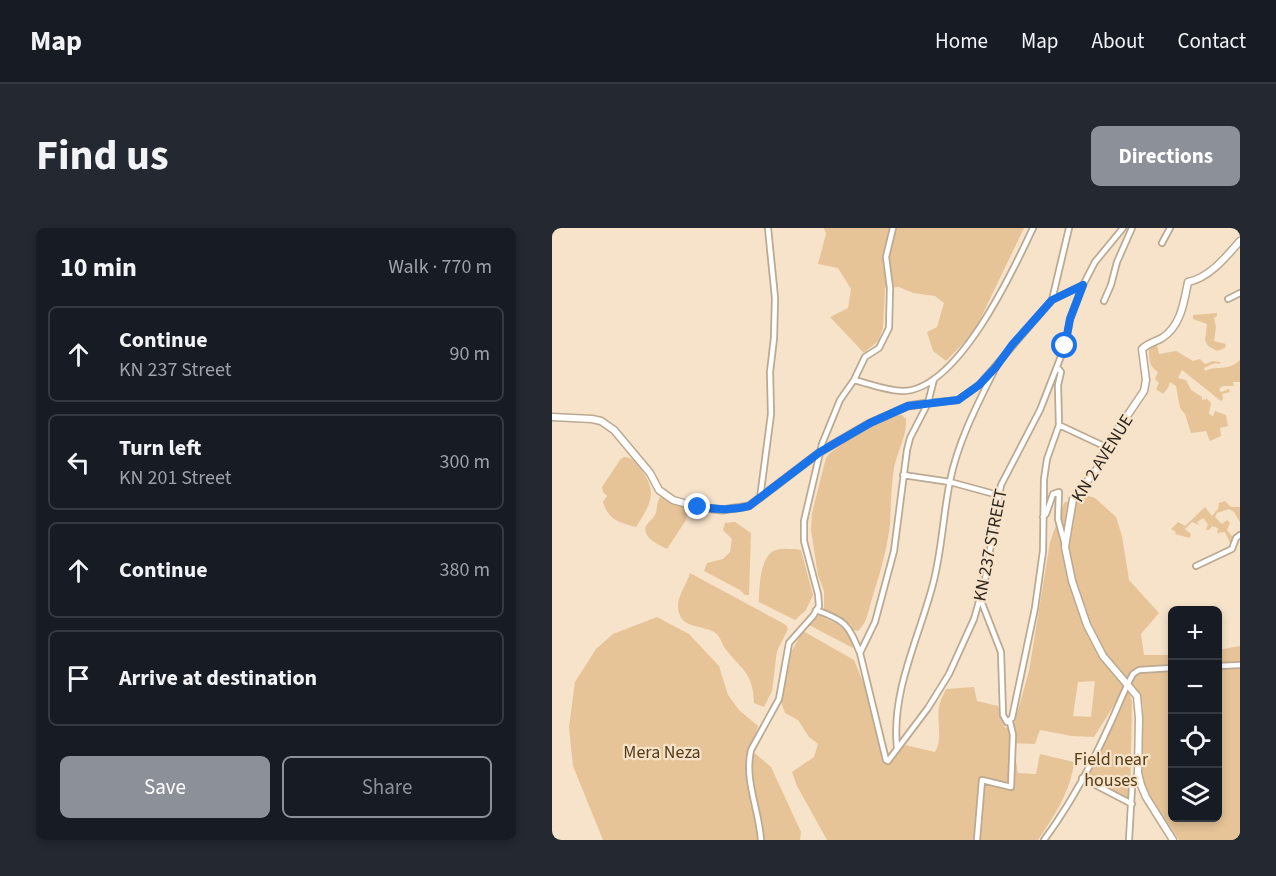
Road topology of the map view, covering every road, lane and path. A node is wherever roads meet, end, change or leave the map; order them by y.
1 (768, 228) edge
2 (893, 228) edge
3 (1033, 228) edge
4 (1069, 228) edge
5 (1123, 228) edge
6 (1132, 228) edge
7 (1170, 228) edge
8 (1240, 241) edge
9 (1162, 243) dead end
10 (1083, 285) junction
11 (1240, 293) edge
12 (1228, 299) dead end
13 (1052, 300) junction
14 (1104, 301) dead end
15 (996, 367) junction
16 (1057, 367) junction
17 (934, 379) junction
18 (854, 380) junction
19 (928, 403) junction
20 (552, 417) edge
21 (1059, 425) junction
22 (1106, 447) junction
23 (820, 452) junction
24 (903, 475) junction
25 (950, 482) junction
26 (998, 495) junction
27 (760, 498) junction
28 (1043, 517) junction
29 (1240, 535) edge
30 (1065, 547) junction
31 (1196, 566) dead end
32 (981, 598) junction
33 (816, 610) junction
34 (860, 653) junction
35 (1240, 665) edge
36 (1222, 666) edge
37 (1168, 668) edge
38 (1126, 686) junction
39 (1010, 722) junction
40 (897, 748) junction
41 (1138, 773) junction
42 (1082, 778) junction
43 (1132, 804) junction
44 (761, 840) edge
45 (977, 840) edge
46 (1044, 840) edge
47 (1130, 840) edge
48 (1173, 840) edge

1 - 27 street
2 - 18 street
3 - 17 street
4 - 13 street
5 - 10 street, KN 237 STREET
6 - 14 street
7 - 9 street
8 - 22 main road, KN 2 AVENUE
10 - 13 street
10 - 16 street, KN 237 STREET
11 - 12 street
13 - 15 street
15 - 19 street
15 - 25 street
16 - 21 street
16 - 26 street, KN 237 STREET
17 - 18 street
17 - 19 street
18 - 23 street
19 - 23 main road
19 - 24 street
20 - 27 main road
21 - 22 street
21 - 28 street
22 - 30 main road, KN 2 AVENUE
23 - 27 main road
23 - 33 street
24 - 25 street
24 - 34 street
25 - 26 street
25 - 40 street
26 - 32 street, KN 237 STREET
28 - 30 street
28 - 39 street
29 - 31 street
30 - 38 main road, KN 2 AVENUE
32 - 39 street
32 - 40 street, KN 237 STREET
33 - 34 street
33 - 44 street
34 - 40 street, KN 237 STREET
35 - 36 street
37 - 38 street
38 - 41 main road, KN 2 AVENUE
38 - 42 street
39 - 45 street
41 - 43 street
41 - 48 main road, KN 2 AVENUE
42 - 43 street
42 - 46 street
43 - 47 street

